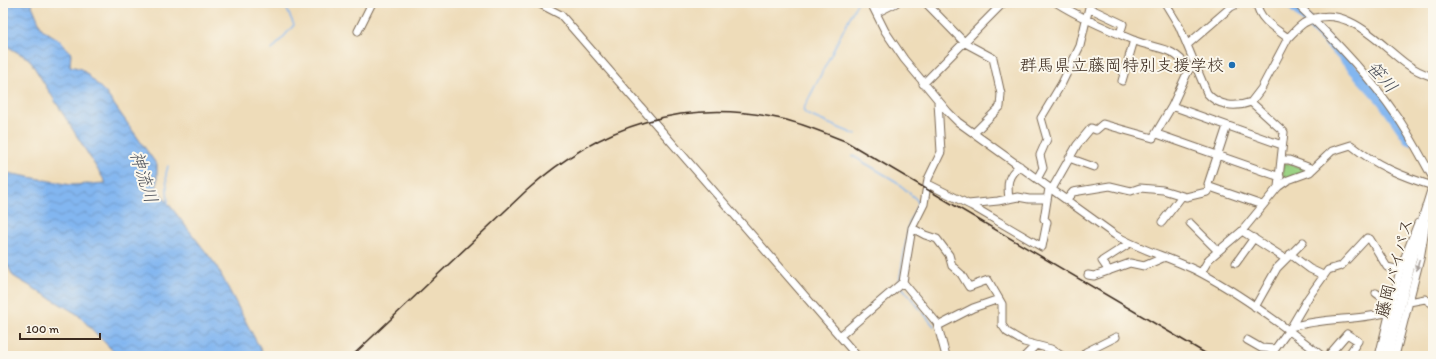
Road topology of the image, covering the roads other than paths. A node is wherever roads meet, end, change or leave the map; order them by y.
1 (372, 3) edge
2 (538, 3) edge
3 (871, 3) edge
4 (896, 3) edge
5 (926, 3) edge
6 (1003, 3) edge
7 (1057, 3) edge
8 (1165, 3) edge
9 (1239, 3) edge
10 (1258, 3) edge
11 (1296, 3) edge
12 (1089, 5) edge
13 (876, 12) junction
14 (1086, 18) junction
15 (1311, 20) junction
16 (358, 31) dead end
17 (1120, 34) junction
18 (1288, 38) junction
19 (1134, 40) junction
20 (965, 42) junction
21 (1187, 44) junction
22 (1192, 68) junction
23 (1433, 77) edge
24 (1122, 81) dead end
25 (923, 84) junction
26 (938, 102) junction
27 (1251, 102) junction
28 (1172, 106) junction
29 (1227, 126) junction
30 (974, 133) junction
31 (1157, 134) junction
32 (1282, 145) junction
33 (1217, 155) junction
34 (1068, 158) junction
35 (1280, 160) junction
36 (1020, 166) junction
37 (1094, 167) dead end
38 (1313, 169) junction
39 (1280, 177) junction
40 (1433, 178) edge
41 (1037, 179) junction
42 (928, 184) junction
43 (1210, 187) junction
44 (1278, 187) junction
45 (1433, 187) edge
46 (1051, 188) junction
47 (1182, 196) junction
48 (1047, 198) junction
49 (1009, 199) junction
50 (1429, 199) junction
51 (1066, 200) junction
52 (968, 204) junction
53 (1262, 205) junction
54 (1162, 222) dead end
55 (1190, 223) dead end
56 (912, 228) junction
57 (1242, 231) junction
58 (1254, 238) junction
59 (1303, 242) dead end
60 (1130, 243) junction
61 (1218, 250) junction
62 (1288, 256) junction
63 (1165, 258) junction
64 (1236, 263) dead end
65 (1400, 270) junction
66 (1109, 271) junction
67 (1201, 273) junction
68 (1088, 275) dead end
69 (1323, 276) junction
70 (903, 282) junction
71 (1376, 293) dead end
72 (999, 298) junction
73 (1409, 302) junction
74 (1433, 304) edge
75 (1255, 307) junction
76 (1390, 308) junction
77 (938, 326) junction
78 (1290, 328) junction
79 (840, 336) junction
80 (1116, 337) dead end
81 (1247, 340) dead end
82 (1036, 346) junction
83 (1275, 349) junction
84 (1390, 354) edge
85 (857, 356) edge
86 (946, 356) edge
87 (1025, 356) edge
88 (1062, 356) edge
89 (1083, 356) edge
90 (1270, 356) edge
91 (1322, 356) edge
92 (1328, 356) edge
93 (1348, 356) edge
94 (1379, 356) edge

1 - 16 street
2 - 79 street
3 - 13 street
4 - 13 street
5 - 20 street
6 - 20 street
7 - 14 street
8 - 21 street
9 - 21 street
10 - 18 street
11 - 15 street
12 - 14 street
12 - 17 street
13 - 25 street
14 - 17 street
14 - 41 street
15 - 18 street
15 - 23 street
15 - 40 street
17 - 19 street
18 - 27 street
19 - 22 street
19 - 24 street
20 - 25 street
20 - 30 street
21 - 22 street
22 - 27 street
22 - 28 street
25 - 26 street
26 - 30 street
26 - 42 street
27 - 32 street
28 - 29 street
28 - 31 street
29 - 32 street
29 - 33 street
30 - 36 street
31 - 33 street
31 - 34 street
32 - 35 street
33 - 39 street
33 - 43 street
34 - 37 street
34 - 46 street
35 - 38 street
35 - 39 street
36 - 41 street
36 - 49 street
38 - 44 street
38 - 45 street
39 - 44 street
41 - 46 street
42 - 52 street
42 - 56 street
43 - 47 street
43 - 53 street
44 - 53 street
45 - 50 highway, 藤岡バイパス
46 - 48 street
46 - 51 street
47 - 51 street
47 - 54 street
48 - 49 street
48 - 52 street
49 - 52 street
50 - 65 street
50 -> 73 street
50 - 84 highway, 藤岡バイパス
51 - 60 street
53 - 57 street
55 - 61 street
56 - 70 street
56 - 72 street
57 - 58 street
57 - 61 street
58 - 62 street
58 - 64 street
59 - 62 street
60 - 63 street
60 - 66 street
61 - 67 street
62 - 69 street
62 - 75 street
63 - 66 street
63 - 67 street
65 - 69 street
65 - 76 street
66 - 68 street
67 - 75 street
69 - 78 street
70 - 77 street
70 - 79 street
71 - 76 street
72 - 77 street
72 - 82 street
73 - 74 street
73 - 84 street
75 - 78 street
76 - 78 street
76 - 94 street
77 - 86 street
78 - 83 street
78 - 91 street
79 - 85 street
80 - 89 street
81 - 83 street
82 - 87 street
82 - 88 street
83 - 90 street
92 - 93 street

